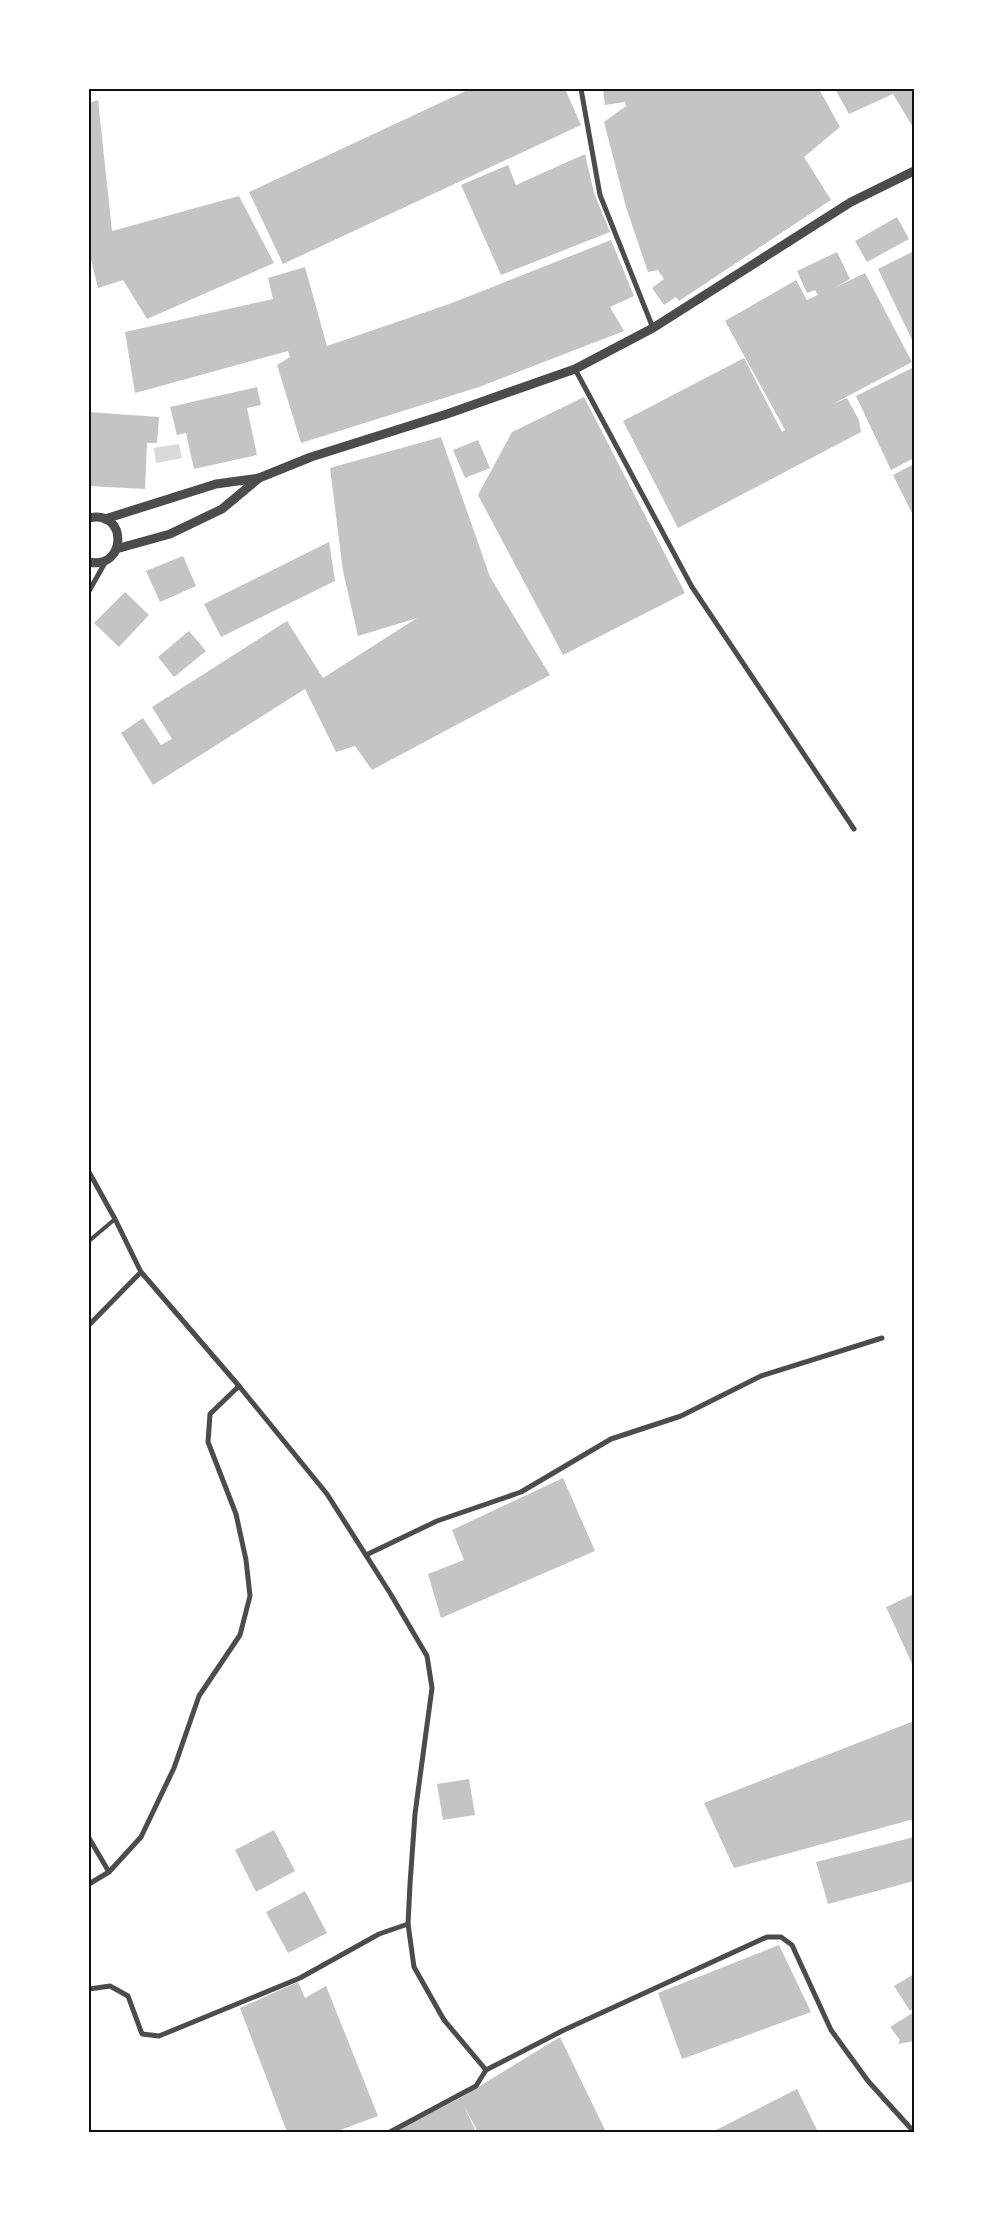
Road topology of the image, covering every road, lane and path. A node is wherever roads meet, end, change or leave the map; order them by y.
1 (581, 89) edge
2 (914, 171) edge
3 (653, 328) junction
4 (574, 369) junction
5 (259, 478) junction
6 (89, 518) edge
7 (105, 519) junction
8 (116, 549) junction
9 (107, 560) junction
10 (89, 562) edge
11 (89, 591) edge
12 (854, 829) dead end
13 (89, 1172) edge
14 (115, 1219) junction
15 (89, 1241) edge
16 (141, 1272) junction
17 (89, 1325) edge
18 (882, 1338) dead end
19 (239, 1386) junction
20 (366, 1555) junction
21 (89, 1838) edge
22 (109, 1872) junction
23 (89, 1884) edge
24 (408, 1924) junction
25 (89, 1989) edge
26 (486, 2070) junction
27 (390, 2132) edge
28 (914, 2132) edge

1 - 3 street
2 - 3 street
3 - 4 street
4 - 5 street
4 - 12 street
5 - 7 street
5 - 8 street
6 - 7 street
7 - 8 street
8 - 9 street
9 - 10 street
9 - 11 street
13 - 14 street
14 - 15 lane
14 - 16 street
16 - 17 street
16 - 19 street
18 - 20 street
19 - 20 street
19 - 22 street
20 - 24 street
21 - 22 street
22 - 23 street
24 - 25 street
24 - 26 street
26 - 27 street
26 - 28 street

